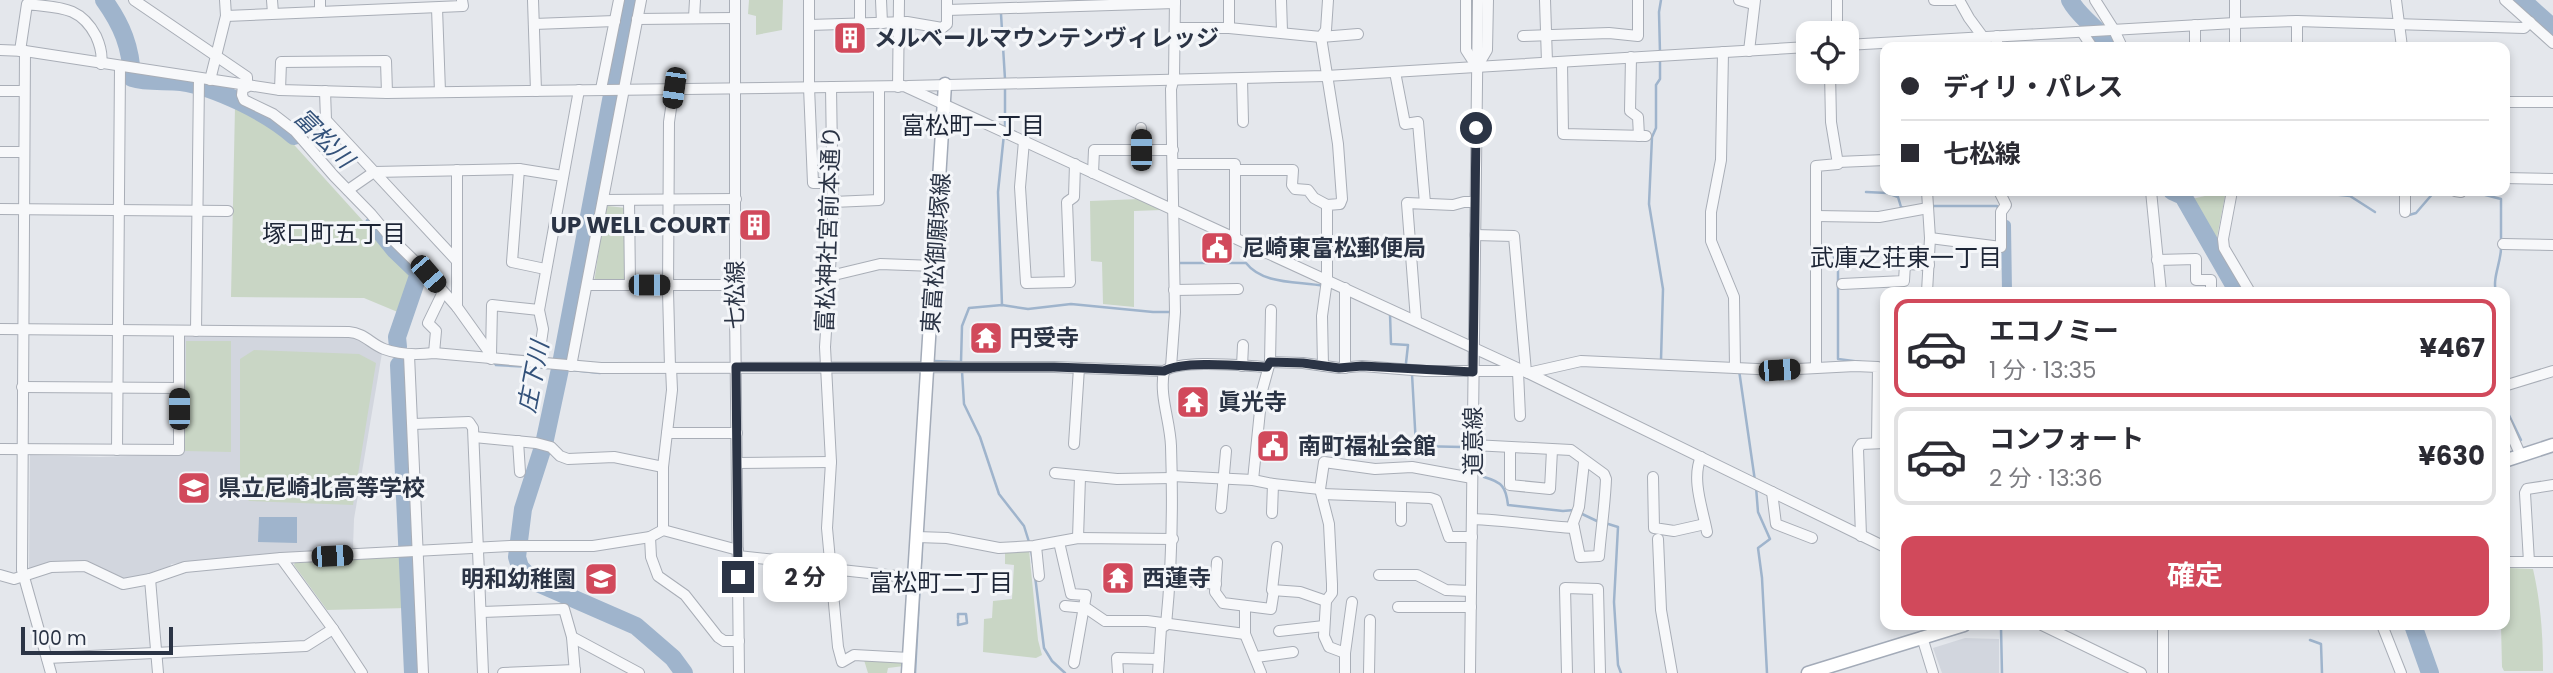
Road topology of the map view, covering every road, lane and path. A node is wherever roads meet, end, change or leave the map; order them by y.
1 (134, 0) edge
2 (156, 0) edge
3 (225, 0) edge
4 (272, 0) edge
5 (320, 0) edge
6 (462, 0) edge
7 (533, 0) edge
8 (619, 0) edge
9 (641, 0) edge
10 (695, 0) edge
11 (736, 0) edge
12 (809, 0) edge
13 (860, 0) edge
14 (881, 0) edge
15 (899, 0) edge
16 (1229, 0) edge
17 (1281, 0) edge
18 (1328, 0) edge
19 (1466, 0) edge
20 (1478, 0) edge
21 (1488, 0) edge
22 (1545, 0) edge
23 (1639, 0) edge
24 (1739, 0) edge
25 (1837, 0) edge
26 (1934, 0) edge
27 (1953, 0) edge
28 (1959, 0) edge
29 (2095, 0) edge
30 (2235, 0) edge
31 (2396, 0) edge
32 (2505, 0) edge
33 (1175, 1) edge
34 (1754, 2) edge
35 (1052, 3) edge
36 (367, 4) edge
37 (415, 4) edge
38 (947, 5) edge
39 (437, 8) junction
40 (320, 12) junction
41 (273, 13) junction
42 (156, 15) junction
43 (226, 16) junction
44 (694, 18) junction
45 (735, 18) junction
46 (637, 19) junction
47 (615, 21) junction
48 (1837, 21) edge
49 (2298, 21) junction
50 (899, 22) junction
51 (2530, 22) junction
52 (860, 23) junction
53 (881, 23) junction
54 (2235, 23) junction
55 (534, 24) junction
56 (2400, 24) junction
57 (808, 25) junction
58 (2195, 25) junction
59 (1175, 28) junction
60 (1229, 28) junction
61 (2109, 30) junction
62 (1282, 31) junction
63 (2548, 31) edge
64 (2086, 32) junction
65 (1358, 34) dead end
66 (1523, 36) dead end
67 (1546, 36) junction
68 (1321, 37) junction
69 (1983, 37) junction
70 (1897, 42) edge
71 (1997, 42) edge
72 (2090, 42) edge
73 (2118, 42) edge
74 (2196, 42) edge
75 (2235, 42) edge
76 (2297, 42) edge
77 (2402, 42) edge
78 (1880, 43) edge
79 (2553, 43) edge
80 (1859, 44) edge
81 (1796, 48) edge
82 (0, 50) edge
83 (23, 51) junction
84 (1749, 51) junction
85 (1723, 52) junction
86 (216, 56) junction
87 (1631, 57) junction
88 (1547, 62) junction
89 (1562, 62) junction
90 (101, 64) junction
91 (1477, 67) junction
92 (128, 68) junction
93 (1395, 72) junction
94 (1326, 76) junction
95 (1242, 79) junction
96 (210, 80) junction
97 (1173, 81) junction
98 (199, 84) junction
99 (1830, 84) edge
100 (945, 85) junction
101 (879, 86) junction
102 (901, 86) junction
103 (245, 87) junction
104 (809, 87) junction
105 (831, 87) junction
106 (674, 88) junction
107 (603, 89) junction
108 (621, 89) junction
109 (734, 89) junction
110 (280, 90) junction
111 (579, 90) junction
112 (0, 91) edge
113 (24, 91) junction
114 (325, 91) junction
115 (536, 91) junction
116 (440, 92) junction
117 (387, 93) junction
118 (2510, 102) edge
119 (2553, 102) edge
120 (946, 105) junction
121 (1243, 122) dead end
122 (1141, 128) dead end
123 (1024, 141) junction
124 (1141, 150) junction
125 (1173, 150) junction
126 (0, 152) edge
127 (24, 152) junction
128 (1880, 160) edge
129 (1838, 162) junction
130 (1075, 164) junction
131 (1173, 164) junction
132 (519, 169) junction
133 (457, 170) junction
134 (1235, 170) junction
135 (374, 172) junction
136 (1093, 173) junction
137 (563, 176) junction
138 (2510, 178) edge
139 (2553, 179) edge
140 (833, 183) junction
141 (348, 190) junction
142 (1927, 196) edge
143 (2002, 196) edge
144 (2151, 196) edge
145 (2231, 196) edge
146 (2405, 196) edge
147 (669, 199) junction
148 (736, 199) junction
149 (603, 200) junction
150 (629, 200) junction
151 (833, 202) junction
152 (1475, 202) junction
153 (1425, 203) junction
154 (1327, 205) junction
155 (1928, 208) junction
156 (0, 209) edge
157 (24, 209) junction
158 (1173, 210) junction
159 (119, 211) junction
160 (197, 211) junction
161 (228, 211) dead end
162 (2405, 212) dead end
163 (1816, 216) junction
164 (1475, 235) junction
165 (1235, 238) junction
166 (1930, 238) junction
167 (2503, 244) dead end
168 (2553, 245) edge
169 (2157, 260) junction
170 (457, 261) junction
171 (1930, 265) junction
172 (935, 266) junction
173 (545, 269) junction
174 (830, 276) junction
175 (1327, 280) junction
176 (1842, 284) dead end
177 (587, 285) junction
178 (630, 285) junction
179 (669, 285) junction
180 (735, 285) junction
181 (1928, 287) edge
182 (2160, 287) edge
183 (2211, 287) edge
184 (2247, 287) edge
185 (1345, 288) junction
186 (1238, 289) dead end
187 (1174, 290) junction
188 (443, 292) junction
189 (457, 307) junction
190 (539, 310) junction
191 (1271, 310) dead end
192 (1416, 320) junction
193 (0, 329) edge
194 (23, 330) junction
195 (118, 330) junction
196 (179, 331) junction
197 (196, 331) junction
198 (1243, 345) dead end
199 (1474, 347) junction
200 (434, 353) junction
201 (409, 355) junction
202 (491, 359) junction
203 (538, 363) junction
204 (570, 365) junction
205 (1269, 365) junction
206 (1242, 366) junction
207 (1323, 366) junction
208 (736, 367) junction
209 (928, 367) junction
210 (1816, 367) junction
211 (1880, 367) edge
212 (671, 368) junction
213 (1079, 368) junction
214 (1345, 368) junction
215 (1735, 368) junction
216 (827, 369) junction
217 (1168, 369) junction
218 (1524, 371) junction
219 (2553, 371) edge
220 (1473, 372) junction
221 (2510, 384) edge
222 (22, 387) junction
223 (117, 387) junction
224 (179, 388) junction
225 (1520, 416) dead end
226 (413, 424) junction
227 (2510, 431) edge
228 (667, 433) junction
229 (737, 433) junction
230 (1063, 434) dead end
231 (474, 438) junction
232 (518, 441) junction
233 (1880, 443) edge
234 (2553, 445) edge
235 (1473, 446) junction
236 (1510, 448) junction
237 (0, 449) edge
238 (22, 449) junction
239 (117, 450) junction
240 (1552, 450) junction
241 (1226, 451) dead end
242 (2521, 456) junction
243 (1701, 457) junction
244 (2510, 459) edge
245 (831, 462) junction
246 (1584, 462) junction
247 (737, 463) junction
248 (663, 467) junction
249 (520, 472) dead end
250 (1055, 473) dead end
251 (1080, 477) junction
252 (1172, 477) junction
253 (1653, 477) dead end
254 (1223, 478) junction
255 (1472, 478) junction
256 (1252, 480) junction
257 (1273, 484) junction
258 (2553, 485) edge
259 (1321, 492) junction
260 (1772, 492) junction
261 (1401, 498) junction
262 (1221, 509) dead end
263 (1272, 513) dead end
264 (1472, 519) junction
265 (1401, 521) dead end
266 (1574, 528) junction
267 (663, 530) junction
268 (1861, 536) junction
269 (650, 537) junction
270 (918, 537) junction
271 (1078, 537) junction
272 (1472, 537) junction
273 (1812, 538) dead end
274 (1173, 539) junction
275 (1658, 539) dead end
276 (1059, 542) junction
277 (1880, 544) edge
278 (1033, 546) junction
279 (1276, 547) dead end
280 (479, 548) junction
281 (412, 552) junction
282 (738, 553) junction
283 (281, 558) junction
284 (1217, 562) dead end
285 (2510, 562) edge
286 (2529, 562) junction
287 (2553, 562) edge
288 (832, 568) junction
289 (0, 575) edge
290 (1380, 575) dead end
291 (1039, 576) dead end
292 (23, 577) junction
293 (915, 578) junction
294 (150, 579) junction
295 (1170, 579) junction
296 (1216, 584) junction
297 (1274, 590) junction
298 (1471, 591) junction
299 (1326, 601) junction
300 (1352, 602) dead end
301 (1065, 606) dead end
302 (1083, 607) junction
303 (1245, 607) junction
304 (1398, 607) dead end
305 (1471, 607) junction
306 (482, 612) junction
307 (1370, 620) dead end
308 (1166, 625) junction
309 (1324, 626) junction
310 (333, 629) junction
311 (1946, 630) edge
312 (2052, 630) edge
313 (2163, 630) edge
314 (2384, 630) edge
315 (1279, 631) dead end
316 (1245, 634) junction
317 (572, 637) junction
318 (1922, 637) junction
319 (739, 641) junction
320 (1293, 652) dead end
321 (1345, 653) junction
322 (157, 655) junction
323 (909, 657) junction
324 (1256, 657) junction
325 (47, 658) junction
326 (1158, 659) junction
327 (1074, 663) dead end
328 (575, 671) edge
329 (51, 673) edge
330 (158, 673) edge
331 (362, 673) edge
332 (423, 673) edge
333 (484, 673) edge
334 (503, 673) edge
335 (639, 673) edge
336 (739, 673) edge
337 (908, 673) edge
338 (1118, 673) edge
339 (1158, 673) edge
340 (1261, 673) edge
341 (1345, 673) edge
342 (1369, 673) edge
343 (1470, 673) edge
344 (1567, 673) edge
345 (1600, 673) edge
346 (1672, 673) edge
347 (1810, 673) edge
348 (1933, 673) edge
349 (2141, 673) edge
350 (2163, 673) edge
351 (2401, 673) edge

1 - 42 street
2 - 42 street
3 - 43 street
4 - 41 street
5 - 40 street
6 - 39 street
7 - 55 street
8 - 47 street
9 - 46 street
10 - 44 street
11 - 45 street, 七松線
12 - 57 street
13 - 52 street
14 - 53 street
15 - 50 street
16 - 60 street
17 - 62 street
18 - 68 street
19 - 91 street
20 - 91 street, 道意線
21 - 91 street
22 - 67 street
23 - 67 street
24 - 34 street
25 - 48 street
26 - 27 street
28 - 69 street
29 - 61 street
30 - 54 street
31 - 56 street
32 - 51 street
33 - 35 street
33 - 59 street
34 - 84 street
35 - 38 street
36 - 37 street
36 - 40 street
37 - 39 street
38 - 50 street
39 - 116 street
40 - 41 street
41 - 43 street
42 - 86 street
43 - 86 street
44 - 45 street
44 - 46 street
45 - 109 street, 七松線
46 - 108 street
47 - 55 street
47 - 107 street
49 - 54 street
49 - 56 street
49 - 76 street
50 - 53 street
50 - 102 street
51 - 56 street
51 - 63 street
52 - 53 street
52 - 57 street
54 - 58 street
54 - 75 street
55 - 115 street
56 - 77 street
57 - 104 street
58 - 61 street
58 - 74 street
59 - 60 street
59 - 97 street
60 - 62 street
61 - 64 street
61 - 73 street
62 - 68 street
63 - 79 street
64 - 71 street
64 - 72 street
65 - 68 street
66 - 67 street
67 - 88 street
68 - 94 street
69 - 70 street
69 - 71 street
78 - 80 street
81 - 84 street
82 - 83 street
83 - 90 street
83 - 90 street
83 - 113 street
84 - 85 street
85 - 87 street
85 - 215 street
86 - 96 street
86 - 103 street
87 - 89 street
87 - 89 street
88 - 89 street
88 - 91 street
90 - 92 street
91 - 93 street
91 - 152 street, 道意線
92 - 98 street
92 - 159 street
93 - 94 street
93 - 153 street
94 - 95 street
94 - 154 street
95 - 97 street
95 - 121 street
96 - 98 street
96 - 103 street
97 - 100 street
97 - 125 street
98 - 160 street
99 - 129 street
100 - 102 street
100 - 120 main road, 東富松御願塚線
101 - 102 street
101 - 105 street
101 - 151 street
102 - 120 street
103 - 110 street
103 - 141 street
104 - 105 street
104 - 109 street
104 - 140 street
105 - 140 street, 富松神社宮前本通り
106 - 108 street
106 - 109 street
106 - 147 street
107 - 108 street
107 - 111 street
108 - 149 street
109 - 148 street, 七松線
110 - 114 street
110 - 117 street
111 - 115 street
111 - 137 street
112 - 113 street
113 - 127 street
114 - 117 street
114 - 135 street
115 - 116 street
116 - 117 street
118 - 119 street
120 - 123 street
120 - 172 main road, 東富松御願塚線
122 - 124 street
123 - 130 street
123 - 130 street
124 - 125 street
124 - 136 street
125 - 131 street
126 - 127 street
127 - 157 street
128 - 129 street
129 - 163 street
130 - 136 street
131 - 134 street
131 - 158 street
132 - 133 street
132 - 137 street
132 - 173 street
133 - 135 street
133 - 170 street
134 - 154 street
134 - 165 street
135 - 141 street
135 - 170 street
136 - 158 street
137 - 173 street
138 - 139 street
140 - 151 street, 富松神社宮前本通り
141 - 188 street
142 - 155 street
143 - 166 street
144 - 169 street
145 - 184 street
146 - 162 street
147 - 148 street
147 - 150 street
147 - 179 street
148 - 180 street, 七松線
149 - 150 street
149 - 177 street
150 - 178 street
151 - 174 street, 富松神社宮前本通り
152 - 153 street
152 - 164 street, 道意線
153 - 192 street
154 - 175 street
155 - 163 street
155 - 166 street
156 - 157 street
157 - 159 street
157 - 194 street
158 - 165 street
158 - 187 street
159 - 160 street
159 - 195 street
160 - 161 street
160 - 197 street
163 - 210 street
164 - 199 street, 道意線
164 - 218 street
165 - 175 street
166 - 171 street
167 - 168 street
169 - 182 street
169 - 183 street
170 - 189 street
171 - 176 street
171 - 181 street
172 - 174 street
172 - 209 main road, 東富松御願塚線
173 - 190 street
174 - 216 street, 富松神社宮前本通り
175 - 185 street
175 - 207 street
177 - 178 street
177 - 204 street
178 - 179 street
179 - 180 street
179 - 212 street
180 - 208 street, 七松線
185 - 192 street
185 - 214 street
186 - 187 street
187 - 217 street
188 - 189 street
188 - 200 street
189 - 202 street
190 - 202 street
190 - 203 street
191 - 205 street
192 - 199 street
193 - 194 street
194 - 195 street
194 - 222 street
195 - 196 street
195 - 223 street
196 - 197 street
196 - 224 street
197 - 201 street
198 - 206 street
199 - 218 street
199 - 220 street, 道意線
200 - 201 street
200 - 202 street
201 - 226 street
202 - 203 street
203 - 204 street
204 - 212 street
205 - 206 street
205 - 207 street
205 - 256 street
206 - 217 street
207 - 214 street
208 - 212 street
208 - 216 street
208 - 229 street, 七松線
209 - 213 street
209 - 216 street
209 - 270 main road, 東富松御願塚線
210 - 211 street
210 - 215 street
212 - 228 street
213 - 217 street
213 - 230 street
214 - 220 street
215 - 218 street
216 - 245 street, 富松神社宮前本通り
217 - 252 street
218 - 220 street
218 - 225 street
218 - 243 street
219 - 221 street
220 - 235 street, 道意線
222 - 223 street
222 - 238 street
223 - 224 street
223 - 239 street
224 - 239 street
226 - 231 street
226 - 281 street
227 - 242 street
228 - 229 street
228 - 248 street
229 - 247 street, 七松線
231 - 232 street
231 - 280 street
232 - 248 street
232 - 249 street
233 - 268 street
234 - 242 main road
235 - 236 street
235 - 255 street, 道意線
236 - 240 street
236 - 240 street
237 - 238 street
238 - 239 street
238 - 292 street
240 - 246 street
241 - 254 street
242 - 244 main road
243 - 253 street
243 - 260 street
245 - 247 street
245 - 288 street, 富松神社宮前本通り
246 - 266 street
246 - 266 street
247 - 282 street, 七松線
248 - 267 street
250 - 251 street
251 - 252 street
251 - 271 street
252 - 254 street
252 - 274 street
254 - 256 street
254 - 262 street
255 - 259 street
255 - 264 street, 道意線
256 - 257 street
257 - 259 street
257 - 263 street
258 - 286 street
259 - 261 street
259 - 299 street
260 - 268 street
260 - 273 street
261 - 265 street
261 - 272 street
264 - 266 street
264 - 272 street, 道意線
267 - 269 street
267 - 282 street
268 - 277 street
269 - 280 street
269 - 319 street
270 - 278 street
270 - 293 main road, 東富松御願塚線
271 - 274 street
271 - 276 street
272 - 298 street, 道意線
274 - 295 street
275 - 346 street
276 - 278 street
276 - 302 street
278 - 291 street
279 - 297 street
280 - 281 street
280 - 306 street
281 - 283 street
281 - 332 street
282 - 288 street
282 - 319 street, 七松線
283 - 294 street
283 - 310 street
284 - 296 street
285 - 286 street
286 - 287 street
288 - 293 street
288 - 323 street, 富松神社宮前本通り
289 - 292 street
290 - 298 street
292 - 294 street
292 - 325 street
293 - 323 main road, 東富松御願塚線
294 - 322 street
295 - 296 street
295 - 308 street
296 - 303 street
297 - 299 street
297 - 303 street
298 - 305 street, 道意線
299 - 309 street
300 - 321 street
301 - 302 street
302 - 308 street
302 - 327 street
303 - 316 street
304 - 305 street
305 - 343 street, 道意線
306 - 317 street
306 - 333 street
307 - 342 street
308 - 316 street
308 - 326 street
309 - 315 street
309 - 321 street
310 - 322 street
310 - 331 street
311 - 318 main road
312 - 349 street
313 - 350 street
314 - 351 street
316 - 324 street
317 - 328 street
317 - 335 street
318 - 347 main road
318 - 348 street
319 - 336 street, 七松線
320 - 324 street
321 - 341 street
322 - 325 street
322 - 330 street
323 - 337 main road, 東富松御願塚線
324 - 340 street
325 - 329 street
326 - 338 street
326 - 339 street
328 - 334 street
344 - 345 street

